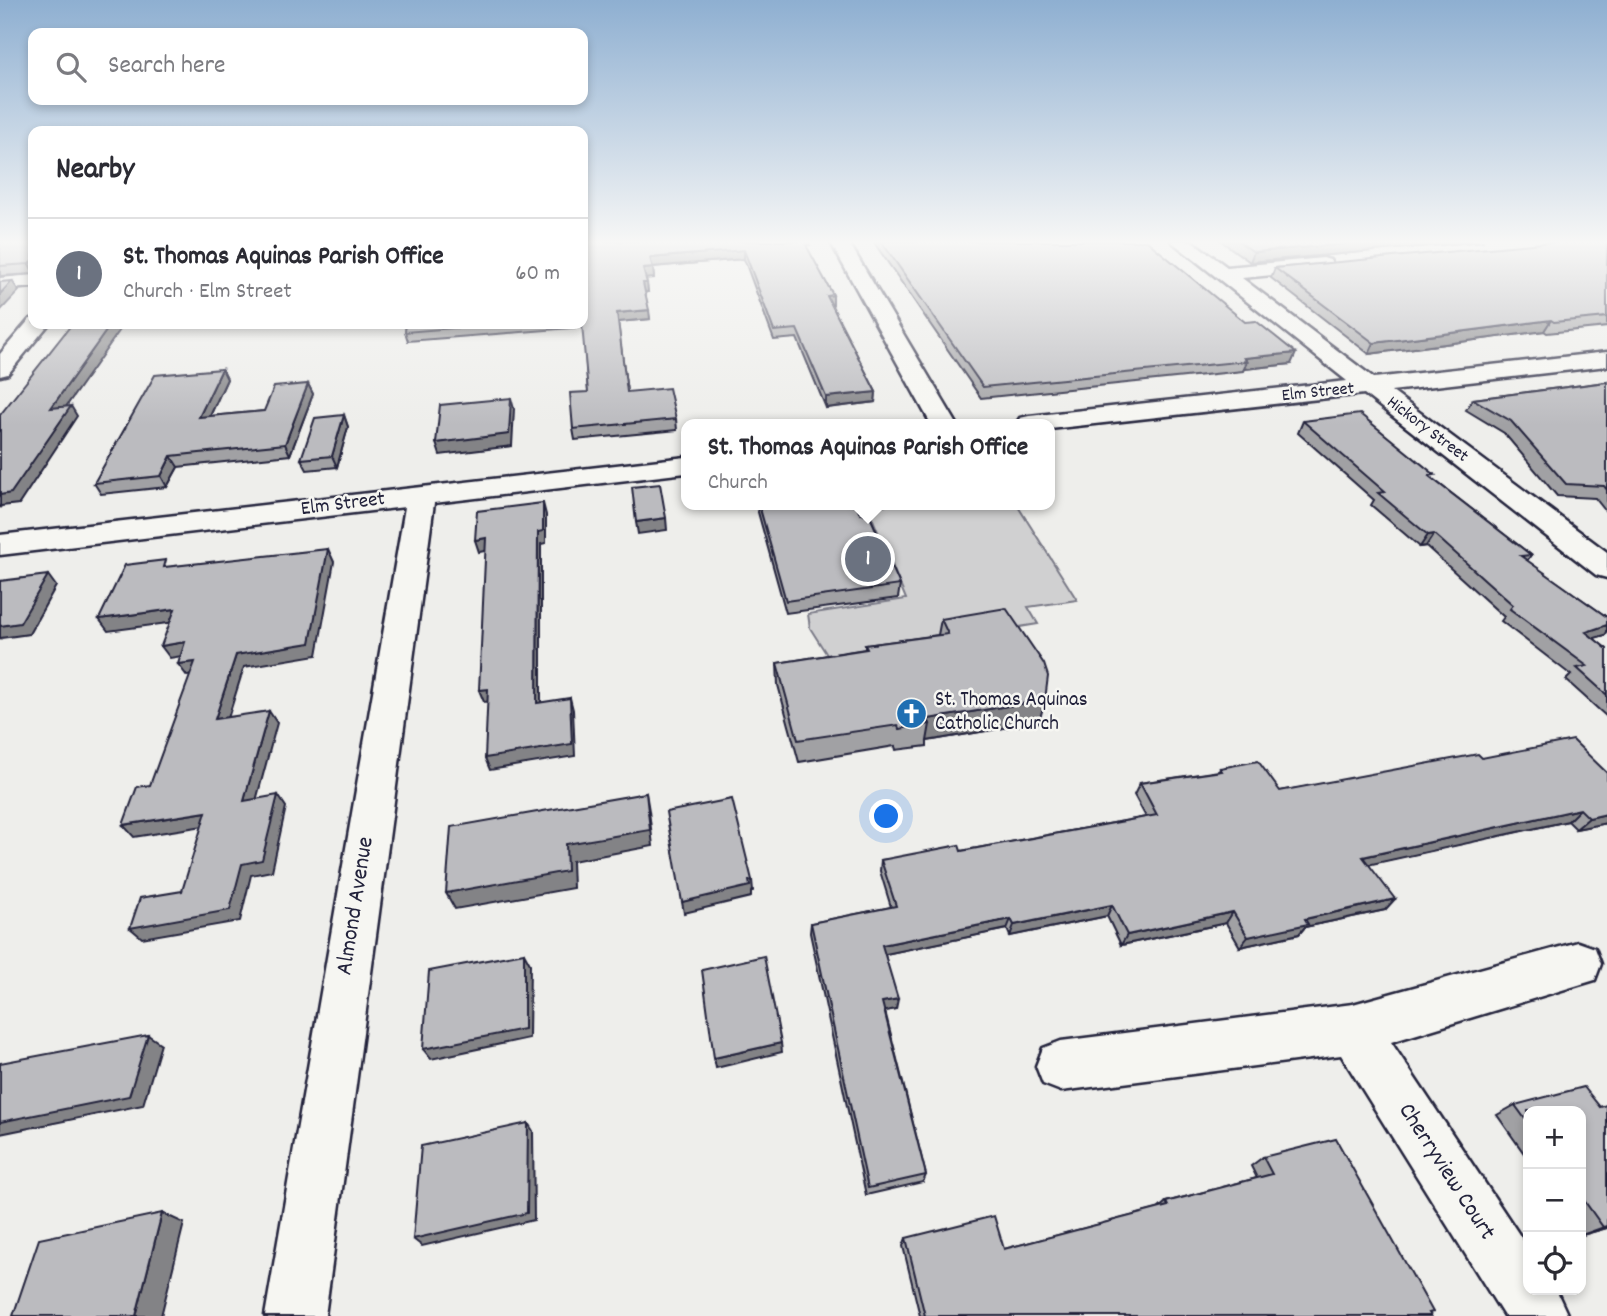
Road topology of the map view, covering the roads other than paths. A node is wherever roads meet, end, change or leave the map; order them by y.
1 (874, 302) edge
2 (1260, 302) edge
3 (34, 329) edge
4 (1607, 359) edge
5 (0, 369) edge
6 (1371, 387) junction
7 (941, 419) edge
8 (1055, 421) edge
9 (681, 467) edge
10 (421, 496) junction
11 (0, 545) edge
12 (1607, 568) edge
13 (1578, 964) dead end
14 (1353, 1029) junction
15 (1061, 1066) dead end
16 (295, 1316) edge
17 (1538, 1316) edge

1 - 7 street
2 - 6 street, Hickory Street
3 - 5 street
4 - 6 street, Elm Street
6 - 8 street, Elm Street
6 - 12 street, Hickory Street
9 - 10 street, Elm Street
10 - 11 street, Elm Street
10 - 16 street, Almond Avenue
13 - 14 street
14 - 15 street
14 - 17 street, Cherryview Court

